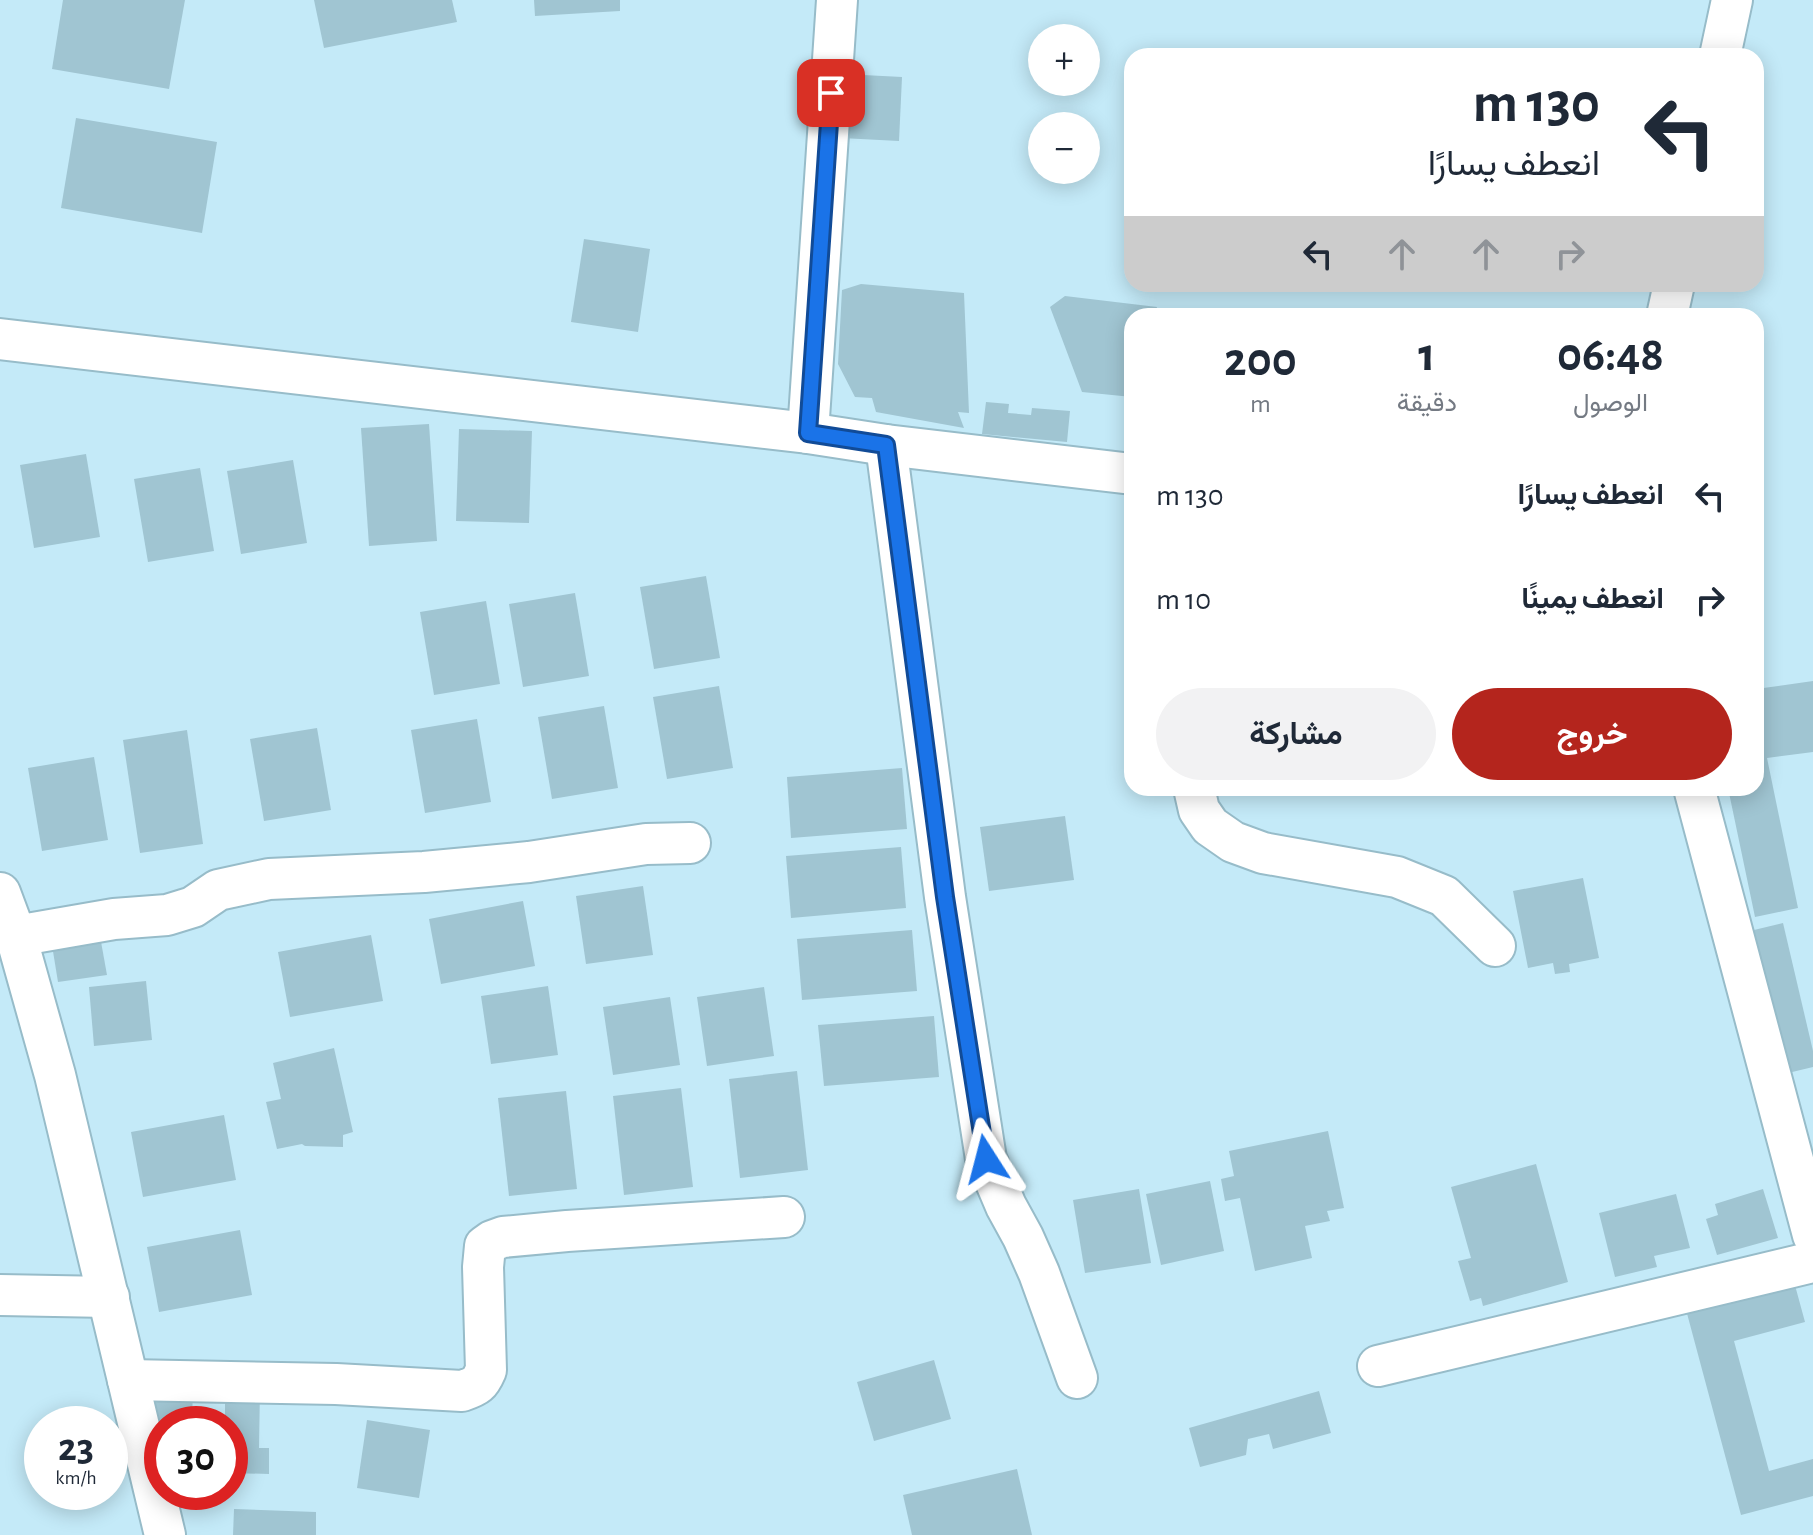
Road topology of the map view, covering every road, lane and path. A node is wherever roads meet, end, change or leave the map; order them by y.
1 (837, 0) edge
2 (1732, 0) edge
3 (1722, 48) edge
4 (0, 339) edge
5 (808, 433) junction
6 (886, 445) junction
7 (1124, 473) edge
8 (1196, 796) edge
9 (1696, 796) edge
10 (690, 843) dead end
11 (0, 893) edge
12 (16, 936) junction
13 (1495, 946) dead end
14 (784, 1217) dead end
15 (1813, 1235) edge
16 (1813, 1262) edge
17 (0, 1295) edge
18 (109, 1297) junction
19 (1378, 1366) dead end
20 (1077, 1378) dead end
21 (128, 1380) junction
22 (165, 1535) edge

1 - 5 street
2 - 3 street
4 - 5 street
5 - 6 street
6 - 7 street
6 - 20 street
8 - 13 street
9 - 15 street
10 - 12 street
11 - 12 street
12 - 18 street
14 - 21 street
16 - 19 street
17 - 18 street
18 - 21 street
21 - 22 street

